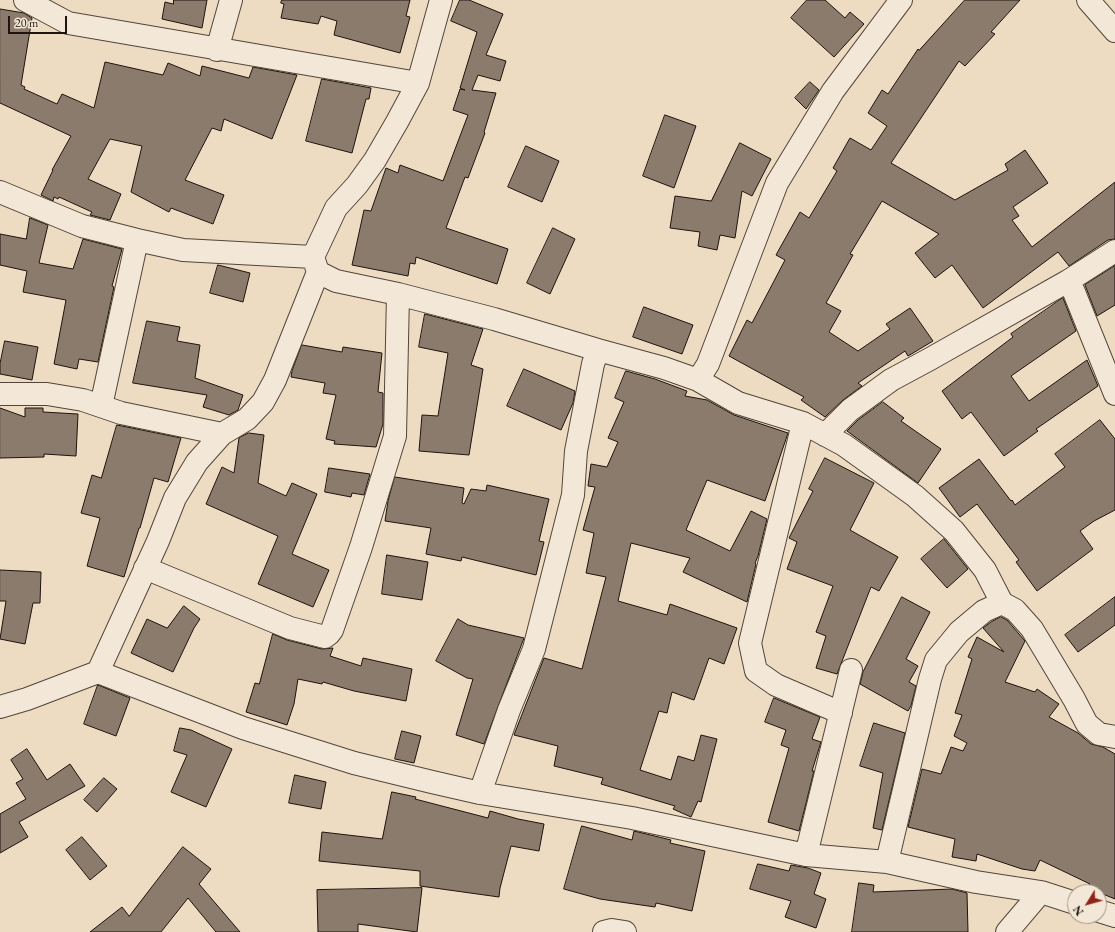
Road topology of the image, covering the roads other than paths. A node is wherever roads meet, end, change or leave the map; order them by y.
1 (25, 0) edge
2 (231, 0) edge
3 (440, 0) edge
4 (901, 0) edge
5 (1088, 0) edge
6 (1115, 31) edge
7 (217, 50) junction
8 (418, 83) junction
9 (0, 192) edge
10 (138, 240) junction
11 (1115, 251) edge
12 (316, 265) junction
13 (1068, 281) junction
14 (398, 294) junction
15 (598, 350) junction
16 (698, 380) junction
17 (0, 394) edge
18 (1115, 394) edge
19 (101, 406) junction
20 (803, 423) junction
21 (222, 434) junction
22 (825, 435) junction
23 (145, 568) junction
24 (1002, 603) junction
25 (851, 670) dead end
26 (98, 672) junction
27 (0, 707) edge
28 (841, 713) junction
29 (1110, 731) edge
30 (480, 793) junction
31 (806, 855) junction
32 (887, 862) junction
33 (1041, 892) junction
34 (1067, 900) edge
35 (604, 932) edge
36 (625, 932) edge
37 (1007, 932) edge

1 - 7 street
2 - 7 street
3 - 8 street
4 - 16 street
5 - 6 street
7 - 8 street
8 - 12 street
9 - 10 street
10 - 12 street
10 - 19 street
11 - 13 street
12 - 14 street
12 - 21 street
13 - 18 street
13 - 22 street
14 - 15 street
14 - 23 street
15 - 16 street
15 - 30 street
16 - 20 street
17 - 19 street
19 - 21 street
20 - 22 street
20 - 28 street
21 - 23 street
22 - 24 street
23 - 26 street
24 - 29 street
24 - 32 street
25 - 28 street
26 - 27 street
26 - 30 street
28 - 31 street
30 - 31 street
31 - 32 street
32 - 33 street
33 - 34 street
33 - 37 street
35 - 36 street

